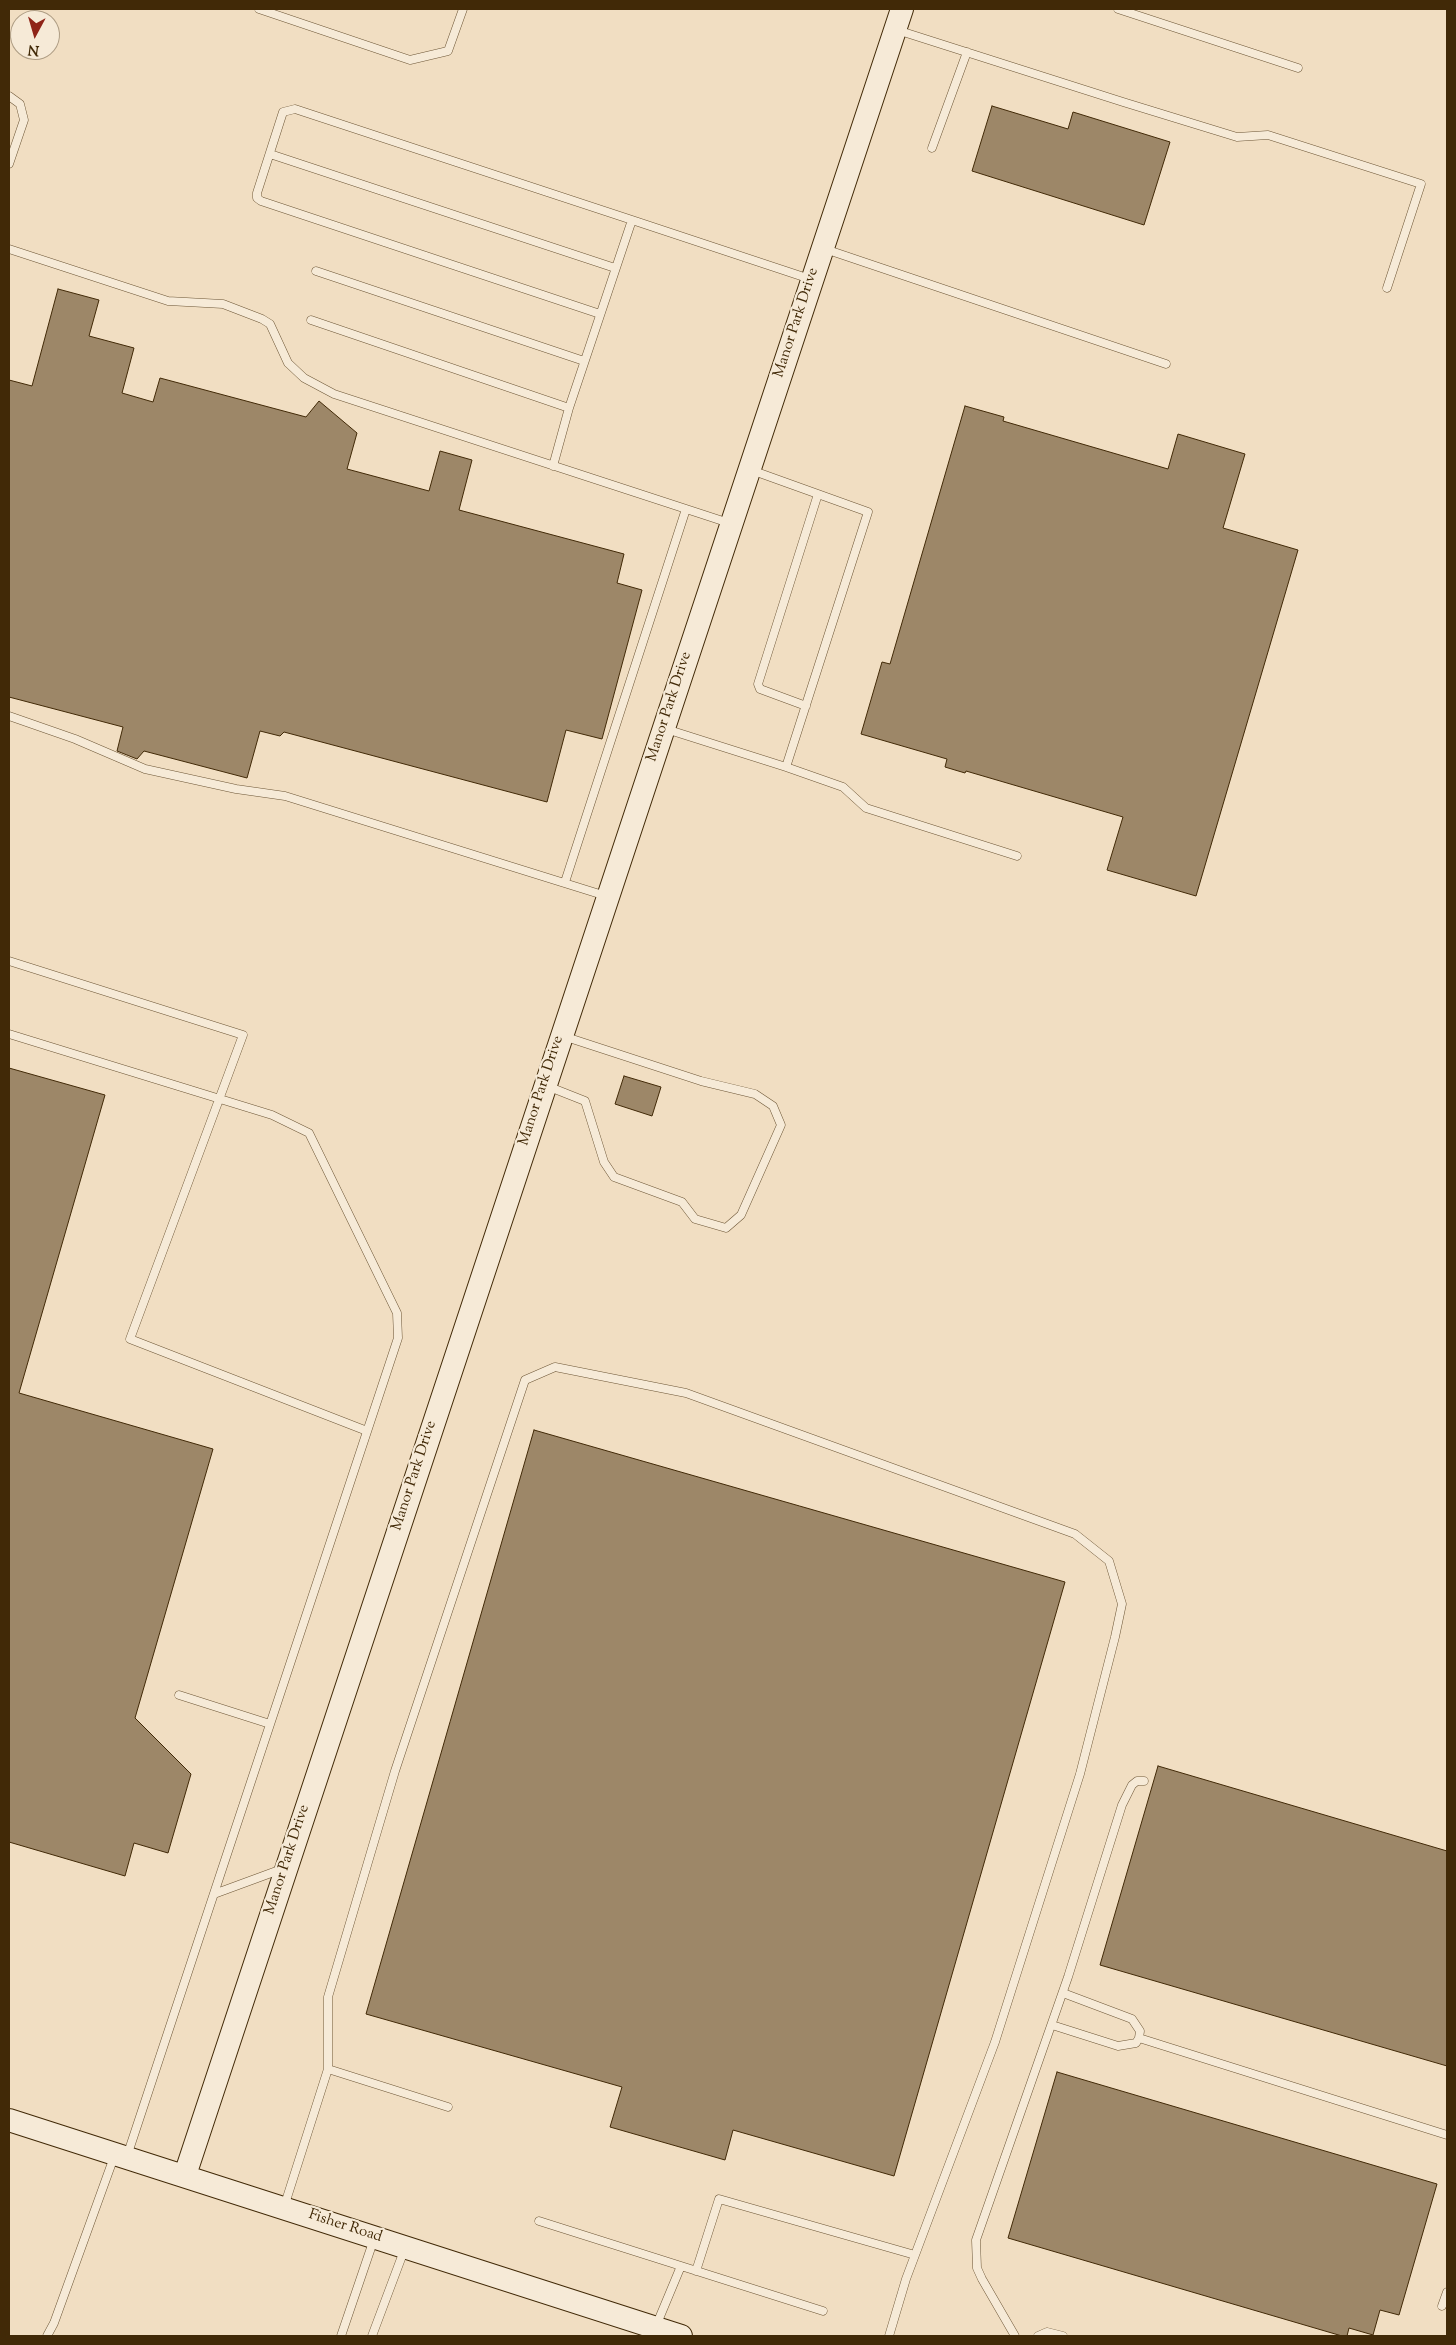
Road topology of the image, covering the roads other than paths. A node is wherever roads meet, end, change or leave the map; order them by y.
1 (259, 9) edge
2 (463, 9) edge
3 (1118, 9) edge
4 (899, 19) edge
5 (967, 52) junction
6 (1298, 68) dead end
7 (9, 96) edge
8 (932, 148) dead end
9 (270, 154) junction
10 (9, 164) edge
11 (632, 220) junction
12 (822, 248) junction
13 (9, 249) edge
14 (615, 268) junction
15 (316, 271) dead end
16 (811, 280) junction
17 (1387, 288) dead end
18 (600, 314) junction
19 (311, 320) dead end
20 (584, 361) junction
21 (1166, 364) dead end
22 (569, 408) junction
23 (553, 466) junction
24 (749, 470) junction
25 (818, 494) junction
26 (686, 509) junction
27 (731, 523) junction
28 (806, 706) junction
29 (9, 716) edge
30 (663, 728) junction
31 (786, 767) junction
32 (1017, 856) dead end
33 (565, 882) junction
34 (607, 896) junction
35 (9, 961) edge
36 (9, 1034) edge
37 (561, 1035) junction
38 (545, 1085) junction
39 (220, 1099) junction
40 (367, 1431) junction
41 (179, 1695) dead end
42 (270, 1724) junction
43 (1144, 1781) dead end
44 (285, 1868) junction
45 (214, 1894) junction
46 (1063, 1993) junction
47 (1052, 2025) junction
48 (1139, 2038) junction
49 (328, 2069) junction
50 (448, 2107) dead end
51 (9, 2120) edge
52 (1447, 2135) edge
53 (121, 2155) junction
54 (185, 2175) junction
55 (284, 2207) junction
56 (539, 2221) dead end
57 (374, 2236) junction
58 (406, 2246) junction
59 (915, 2255) junction
60 (681, 2266) junction
61 (696, 2271) junction
62 (1447, 2292) edge
63 (1442, 2306) dead end
64 (823, 2310) dead end
65 (655, 2328) junction
66 (47, 2336) edge
67 (341, 2336) edge
68 (372, 2336) edge
69 (681, 2336) edge
70 (889, 2336) edge
71 (1015, 2336) edge
72 (1038, 2336) edge
73 (1063, 2336) edge

1 - 2 lane
3 - 6 lane
4 - 5 lane
4 - 12 street, Manor Park Drive
5 - 8 lane
5 - 17 lane
7 - 10 lane
9 - 11 lane
9 - 14 lane
9 - 18 lane
11 - 14 lane
11 - 16 lane
12 - 16 street, Manor Park Drive
12 - 21 lane
13 - 23 lane
14 - 18 lane
15 - 20 lane
16 - 24 street, Manor Park Drive
18 - 20 lane
19 - 22 lane
20 - 22 lane
22 - 23 lane
23 - 26 lane
24 - 25 lane
24 - 27 street, Manor Park Drive
25 - 28 lane
25 - 28 lane
26 - 27 lane
26 - 33 lane
27 - 30 street, Manor Park Drive
28 - 31 lane
29 - 33 lane
30 - 31 lane
30 - 34 street, Manor Park Drive
31 - 32 lane
33 - 34 lane
34 - 37 street, Manor Park Drive
35 - 39 lane
36 - 39 lane
37 - 38 street, Manor Park Drive
37 - 38 lane
38 - 44 street, Manor Park Drive
39 - 40 lane
39 - 40 lane
40 - 42 lane
41 - 42 lane
42 - 45 lane
43 - 46 lane
44 - 45 lane
44 - 54 street, Manor Park Drive
45 - 53 lane
46 - 47 lane
46 - 48 lane
47 - 48 lane
47 - 71 lane
48 - 52 lane
49 - 50 lane
49 - 55 lane
49 - 59 lane
51 - 53 street, Fisher Road
53 - 54 street, Fisher Road
53 - 66 lane
54 - 55 street, Fisher Road
55 - 57 street, Fisher Road
56 - 60 lane
57 - 58 street, Fisher Road
57 - 67 lane
58 - 65 street, Fisher Road
58 - 68 lane
59 - 61 lane
59 - 70 lane
60 - 61 lane
60 - 65 lane
61 - 64 lane
62 - 63 lane
65 - 69 street, Fisher Road
72 - 73 lane

